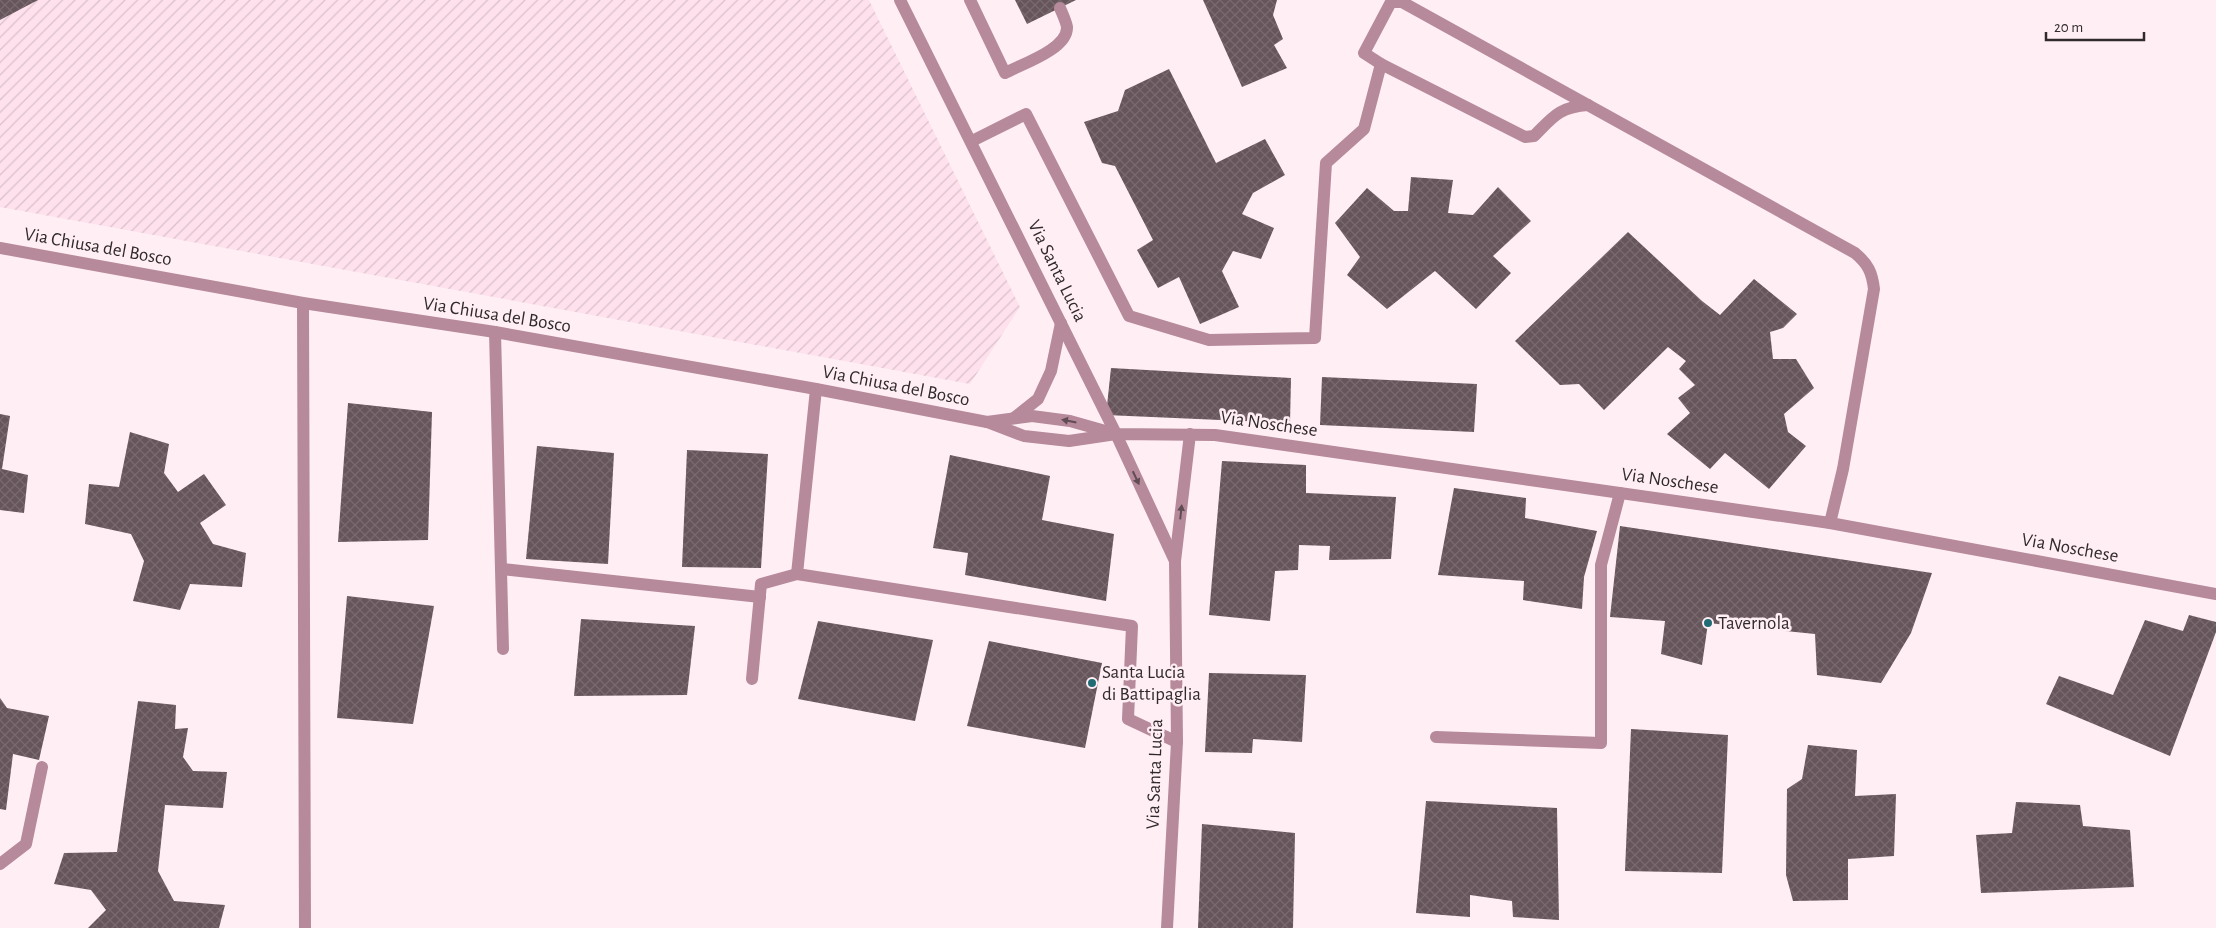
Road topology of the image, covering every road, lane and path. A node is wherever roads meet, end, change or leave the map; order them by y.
1 (900, 0) edge
2 (970, 0) edge
3 (1060, 8) dead end
4 (1381, 64) junction
5 (1588, 105) junction
6 (972, 142) junction
7 (0, 248) edge
8 (302, 303) junction
9 (1061, 323) junction
10 (495, 332) junction
11 (816, 389) junction
12 (1012, 419) junction
13 (987, 422) junction
14 (1116, 434) junction
15 (1190, 434) junction
16 (1620, 493) junction
17 (1830, 523) junction
18 (1175, 561) junction
19 (502, 569) junction
20 (797, 574) junction
21 (2216, 594) edge
22 (760, 597) junction
23 (503, 648) dead end
24 (752, 679) dead end
25 (1436, 737) dead end
26 (1177, 742) junction
27 (42, 767) dead end
28 (0, 864) edge
29 (305, 928) edge
30 (1167, 928) edge

1 - 6 street, Via Santa Lucia
2 - 3 street
4 - 5 street
4 - 5 street
4 - 6 street
5 - 17 street
6 - 9 street, Via Santa Lucia
7 - 8 street, Via Chiusa del Bosco
8 - 10 street, Via Chiusa del Bosco
8 - 29 street
9 - 12 street
9 - 14 street, Via Santa Lucia
10 - 11 street, Via Chiusa del Bosco
10 - 19 street
11 - 13 street, Via Chiusa del Bosco
11 - 20 street
12 - 13 street, Via Chiusa del Bosco
14 -> 12 street, Via Chiusa del Bosco
13 - 14 street, Via Chiusa del Bosco
14 - 15 street, Via Noschese
14 -> 18 street, Via Santa Lucia
15 - 16 street, Via Noschese
18 -> 15 street, Via Santa Lucia
16 - 17 street, Via Noschese
16 - 25 street
17 - 21 street, Via Noschese
18 - 26 street, Via Santa Lucia
19 - 22 street
19 - 23 street
20 - 22 street
20 - 26 street
22 - 24 street
26 - 30 street, Via Santa Lucia
27 - 28 street

